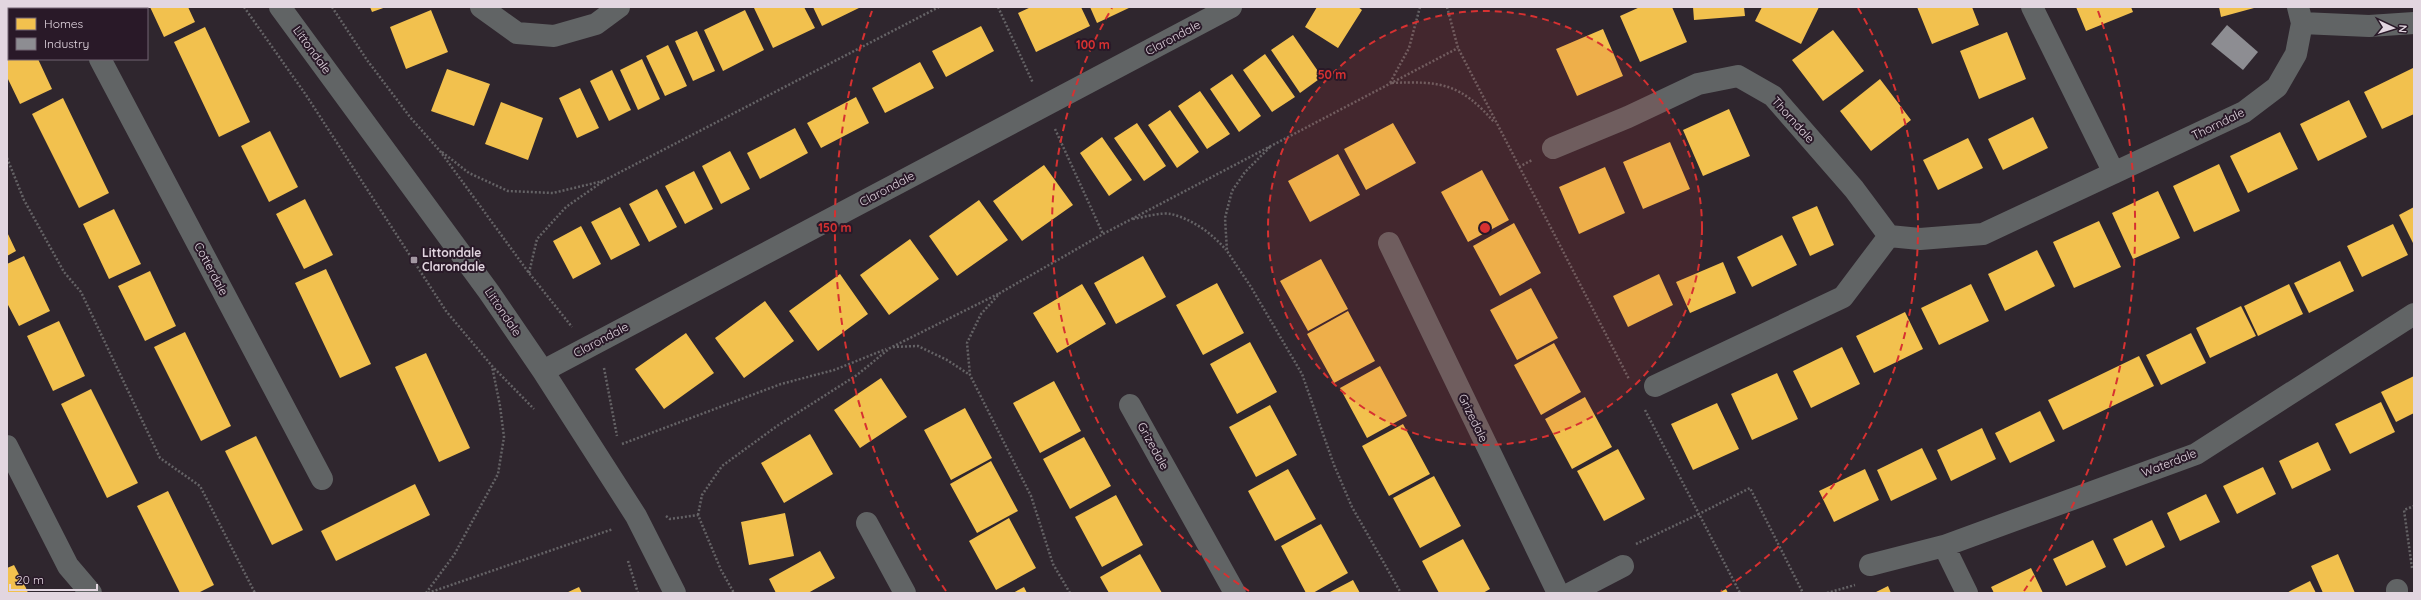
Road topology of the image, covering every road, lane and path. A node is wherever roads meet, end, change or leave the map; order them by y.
1 (244, 7) edge
2 (280, 7) edge
3 (332, 7) edge
4 (481, 7) edge
5 (619, 7) edge
6 (940, 7) edge
7 (1231, 7) edge
8 (1420, 7) edge
9 (1447, 7) edge
10 (2032, 7) edge
11 (2300, 15) edge
12 (2414, 23) edge
13 (1458, 48) junction
14 (101, 60) edge
15 (1390, 83) junction
16 (1498, 126) junction
17 (1271, 146) junction
18 (1553, 148) dead end
19 (440, 151) junction
20 (7, 158) edge
21 (2114, 173) junction
22 (605, 180) junction
23 (1131, 219) junction
24 (1889, 236) junction
25 (1389, 243) dead end
26 (1227, 251) junction
27 (528, 273) junction
28 (1000, 293) junction
29 (2414, 314) edge
30 (593, 345) junction
31 (890, 348) junction
32 (492, 366) junction
33 (543, 371) junction
34 (970, 375) junction
35 (1631, 382) dead end
36 (1655, 386) dead end
37 (1641, 402) dead end
38 (1130, 405) dead end
39 (537, 413) dead end
40 (617, 439) dead end
41 (7, 446) edge
42 (618, 446) dead end
43 (322, 479) dead end
44 (2414, 506) edge
45 (1699, 514) junction
46 (664, 515) dead end
47 (698, 515) junction
48 (867, 523) dead end
49 (616, 527) dead end
50 (1944, 546) junction
51 (626, 557) dead end
52 (1870, 565) dead end
53 (1623, 566) joint
54 (2413, 573) dead end
55 (91, 593) edge
56 (255, 593) edge
57 (427, 593) edge
58 (638, 593) edge
59 (675, 593) edge
60 (734, 593) edge
61 (906, 593) edge
62 (1070, 593) edge
63 (1234, 593) edge
64 (1401, 593) edge
65 (1558, 593) edge
66 (1571, 593) edge
67 (1740, 593) edge
68 (1803, 593) edge
69 (1967, 593) edge

1 - 32 path
2 - 33 street, Littondale
3 - 19 path
4 - 5 street
6 - 22 path
7 - 30 street, Clarondale
8 - 15 path
9 - 13 path
10 - 21 street
11 - 12 street, Thorndale
11 - 21 street, Thorndale
13 - 15 path
13 - 16 path
14 - 43 street, Cotterdale
15 - 16 path
15 - 17 path
16 - 35 path
17 - 23 path
17 - 26 path
18 - 24 street, Thorndale
19 - 22 path
19 - 27 path
20 - 56 path
21 - 24 street, Thorndale
22 - 27 path
23 - 26 path
23 - 28 path
24 - 36 street
25 - 65 street, Grizedale
26 - 64 path
27 - 30 path
28 - 31 path
28 - 34 path
29 - 50 street, Waterdale
30 - 33 street, Clarondale
30 - 40 path
31 - 34 path
31 - 42 path
31 - 47 path
32 - 39 path
32 - 57 path
33 - 59 street, Littondale
34 - 62 path
37 - 45 path
38 - 63 street, Grizedale
41 - 55 street
44 - 54 path
45 - 53 path
45 - 67 path
45 - 68 path
46 - 47 path
47 - 60 path
48 - 61 street
49 - 57 path
50 - 52 street, Waterdale
50 - 69 street
51 - 58 path
53 - 66 street

